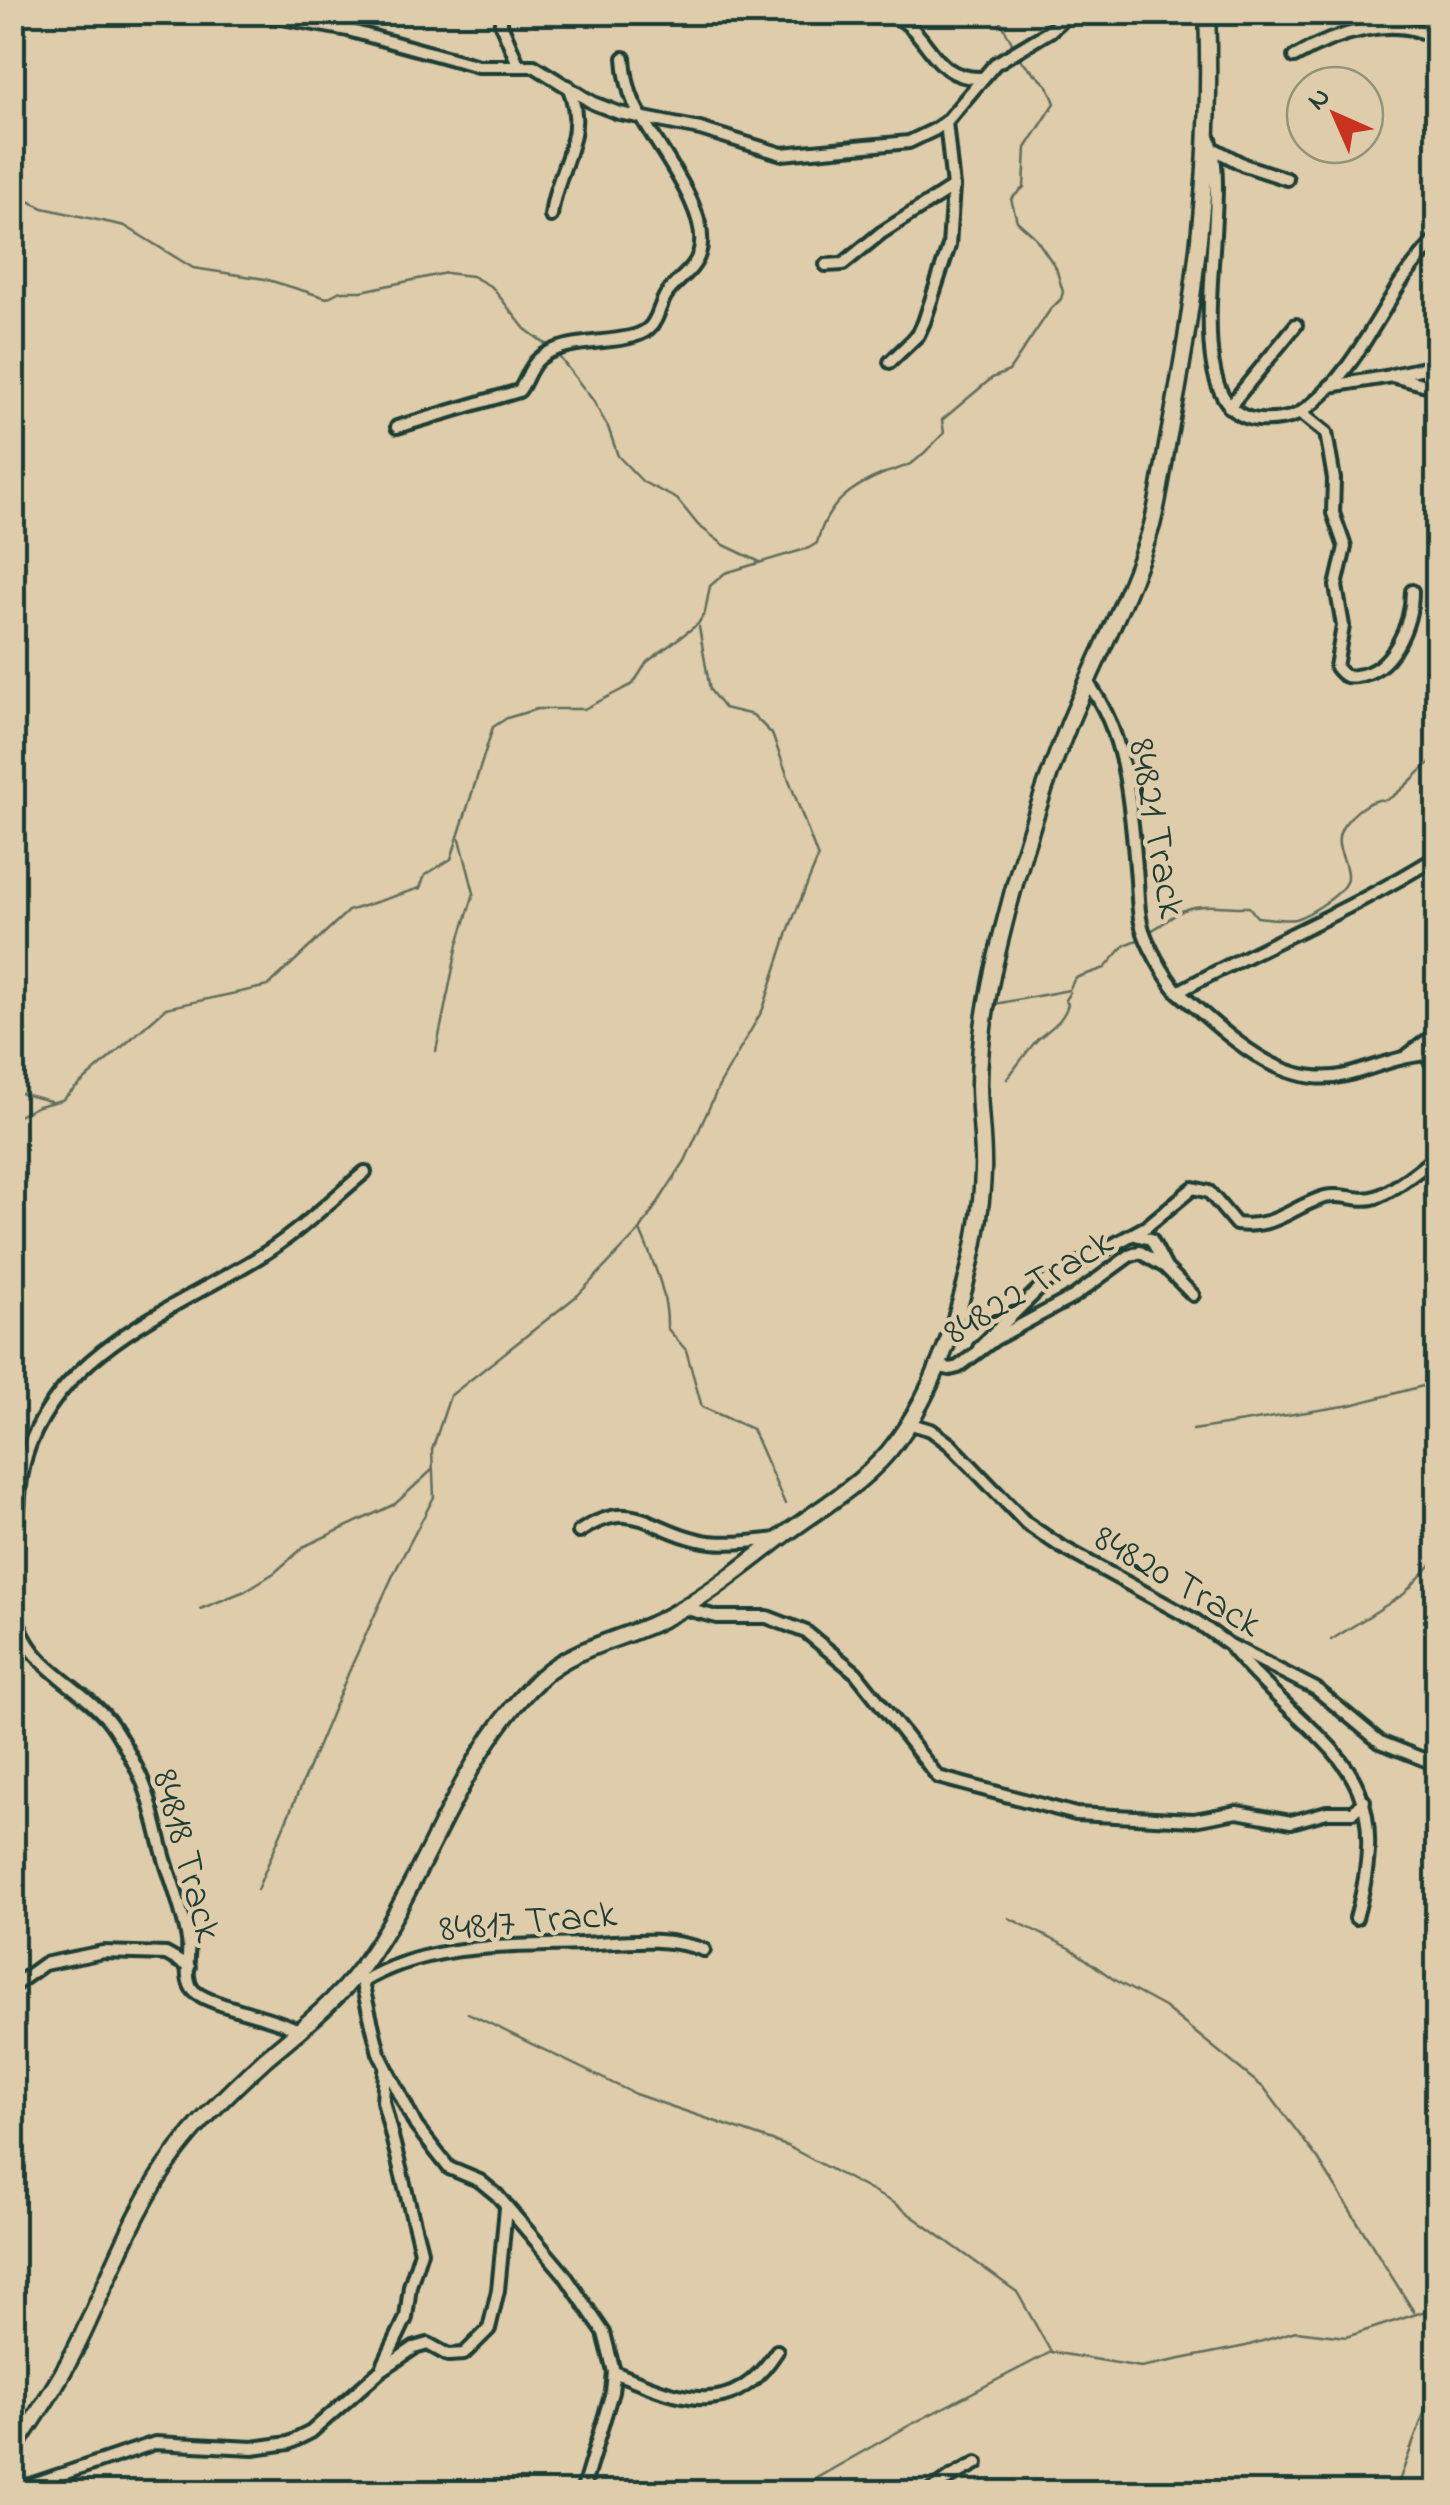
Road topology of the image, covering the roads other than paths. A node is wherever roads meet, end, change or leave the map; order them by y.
1 (248, 12) edge
2 (501, 12) edge
3 (882, 12) edge
4 (1071, 12) edge
5 (1207, 12) edge
6 (1438, 42) edge
7 (1294, 57) dead end
8 (624, 58) dead end
9 (518, 64) junction
10 (982, 78) junction
11 (567, 85) junction
12 (641, 118) junction
13 (946, 122) junction
14 (1208, 134) junction
15 (1216, 150) junction
16 (1287, 179) dead end
17 (954, 187) junction
18 (551, 216) dead end
19 (1438, 237) edge
20 (826, 265) dead end
21 (1296, 325) dead end
22 (890, 362) dead end
23 (1438, 365) edge
24 (1392, 376) junction
25 (1328, 387) junction
26 (1438, 388) edge
27 (1229, 407) junction
28 (1301, 413) junction
29 (397, 427) dead end
30 (1412, 591) dead end
31 (1087, 682) junction
32 (1438, 856) edge
33 (1178, 992) junction
34 (1438, 1032) edge
35 (1431, 1054) edge
36 (1407, 1056) junction
37 (1438, 1070) edge
38 (1438, 1156) edge
39 (365, 1172) dead end
40 (1132, 1235) junction
41 (1166, 1267) junction
42 (1194, 1295) dead end
43 (979, 1348) junction
44 (936, 1366) junction
45 (908, 1423) junction
46 (579, 1532) dead end
47 (780, 1538) junction
48 (683, 1608) junction
49 (1228, 1644) junction
50 (1438, 1765) edge
51 (1364, 1801) junction
52 (1356, 1918) dead end
53 (704, 1950) dead end
54 (189, 1967) junction
55 (360, 1976) junction
56 (12, 1987) edge
57 (300, 2031) junction
58 (385, 2070) junction
59 (506, 2208) junction
60 (777, 2350) dead end
61 (380, 2371) junction
62 (614, 2372) junction
63 (12, 2453) edge
64 (977, 2464) dead end
65 (12, 2491) edge
66 (582, 2492) edge
67 (930, 2492) edge

1 - 9 street
2 - 9 street
3 - 10 street
4 - 10 street
5 - 14 street
6 - 7 street
8 - 12 street
9 - 11 street
10 - 13 street
11 - 12 street
11 - 18 street
12 - 13 street
12 - 29 street
13 - 17 street
14 - 15 street
14 - 31 street
15 - 16 street
15 - 27 street
17 - 20 street
17 - 22 street
19 - 25 street
21 - 27 street
23 - 24 street
24 - 25 street
24 - 26 street
25 - 28 street
27 - 28 street
28 - 30 street
31 - 33 street, 84821 Track
31 - 44 street
32 - 33 street
33 - 36 street, 84821 Track
34 - 36 street
35 - 36 street, 84821 Track
35 - 37 street
38 - 40 street
39 - 54 street, 84818 Track
40 - 41 street
40 - 43 street
41 - 42 street, 84822 Track
41 - 43 street, 84822 Track
43 - 44 street, 84822 Track
44 - 45 street
45 - 47 street
45 - 49 street, 84820 Track
46 - 47 street
47 - 48 street
48 - 51 street
48 - 55 street
49 - 50 street, 84820 Track
49 - 51 street
51 - 52 street
53 - 55 street, 84817 Track
54 - 56 street
54 - 57 street, 84818 Track
55 - 57 street
55 - 58 street
57 - 63 street
58 - 59 street
58 - 61 street
59 - 61 street
59 - 62 street
60 - 62 street
61 - 65 street
62 - 66 street
64 - 67 street

